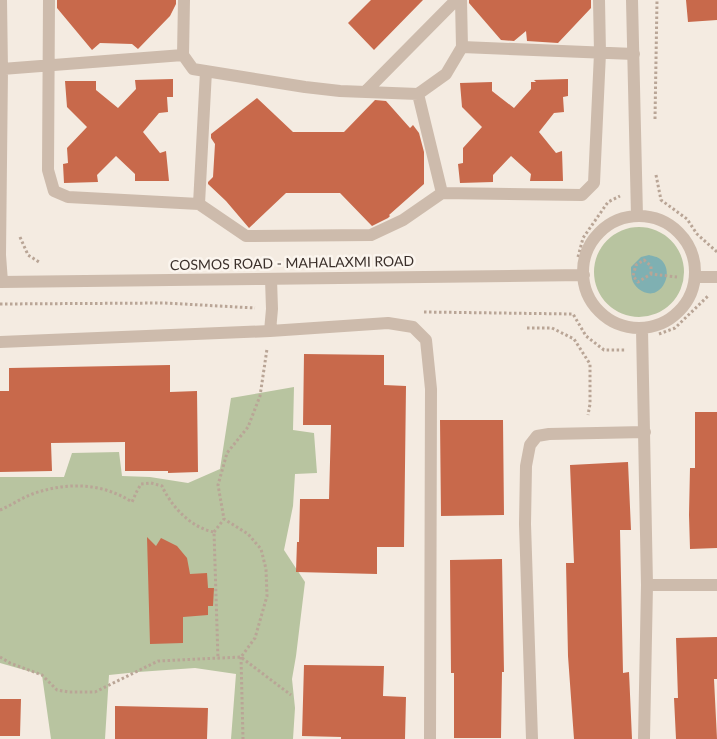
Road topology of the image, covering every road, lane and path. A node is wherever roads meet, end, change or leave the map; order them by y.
1 (1, 0) edge
2 (48, 0) edge
3 (184, 0) edge
4 (456, 0) edge
5 (461, 0) edge
6 (599, 0) edge
7 (632, 0) edge
8 (657, 0) edge
9 (462, 47) junction
10 (600, 53) junction
11 (634, 54) junction
12 (183, 55) junction
13 (49, 65) junction
14 (2, 69) junction
15 (206, 71) junction
16 (366, 92) junction
17 (418, 94) junction
18 (655, 127) dead end
19 (1, 170) edge
20 (656, 174) dead end
21 (442, 193) junction
22 (623, 195) dead end
23 (199, 204) junction
24 (637, 216) junction
25 (19, 235) dead end
26 (717, 252) edge
27 (577, 259) dead end
28 (44, 265) dead end
29 (651, 274) junction
30 (584, 275) junction
31 (695, 277) junction
32 (717, 277) edge
33 (271, 278) junction
34 (1, 282) edge
35 (712, 292) dead end
36 (528, 328) dead end
37 (642, 329) junction
38 (270, 332) junction
39 (0, 342) edge
40 (643, 342) junction
41 (587, 420) dead end
42 (645, 432) junction
43 (1, 509) edge
44 (0, 514) edge
45 (224, 519) junction
46 (214, 532) junction
47 (647, 585) junction
48 (717, 585) edge
49 (0, 657) edge
50 (242, 657) junction
51 (218, 659) junction
52 (290, 694) dead end
53 (244, 739) edge
54 (430, 739) edge
55 (532, 739) edge
56 (644, 739) edge

1 - 14 street
2 - 13 street
3 - 12 street
4 - 16 street
5 - 9 street
6 - 10 street
7 - 11 street
8 - 18 path
9 - 10 street
9 - 17 street
10 - 11 street
10 - 21 street
11 - 24 street
12 - 13 street
12 - 15 street
13 - 14 street
13 - 23 street
14 - 19 street
15 - 16 street
15 - 23 street
16 - 17 street
17 - 21 street
19 - 34 street
20 - 26 path
21 - 23 street
22 - 27 path
24 - 30 street
24 - 31 street
25 - 28 path
29 - 29 path
29 - 31 path
30 - 33 street, COSMOS ROAD - MAHALAXMI ROAD
30 - 37 street
31 - 32 street
31 - 37 street
33 - 34 street, COSMOS ROAD - MAHALAXMI ROAD
33 - 38 street
35 - 40 path
36 - 41 path
37 - 40 street
38 - 39 street
38 - 45 path
38 - 54 street
40 - 42 street
42 - 47 street
42 - 55 street
43 - 44 path
43 - 46 path
45 - 46 path
45 - 50 path
46 - 51 path
47 - 48 street
47 - 56 street
49 - 51 path
50 - 51 path
50 - 52 path
50 - 53 path

